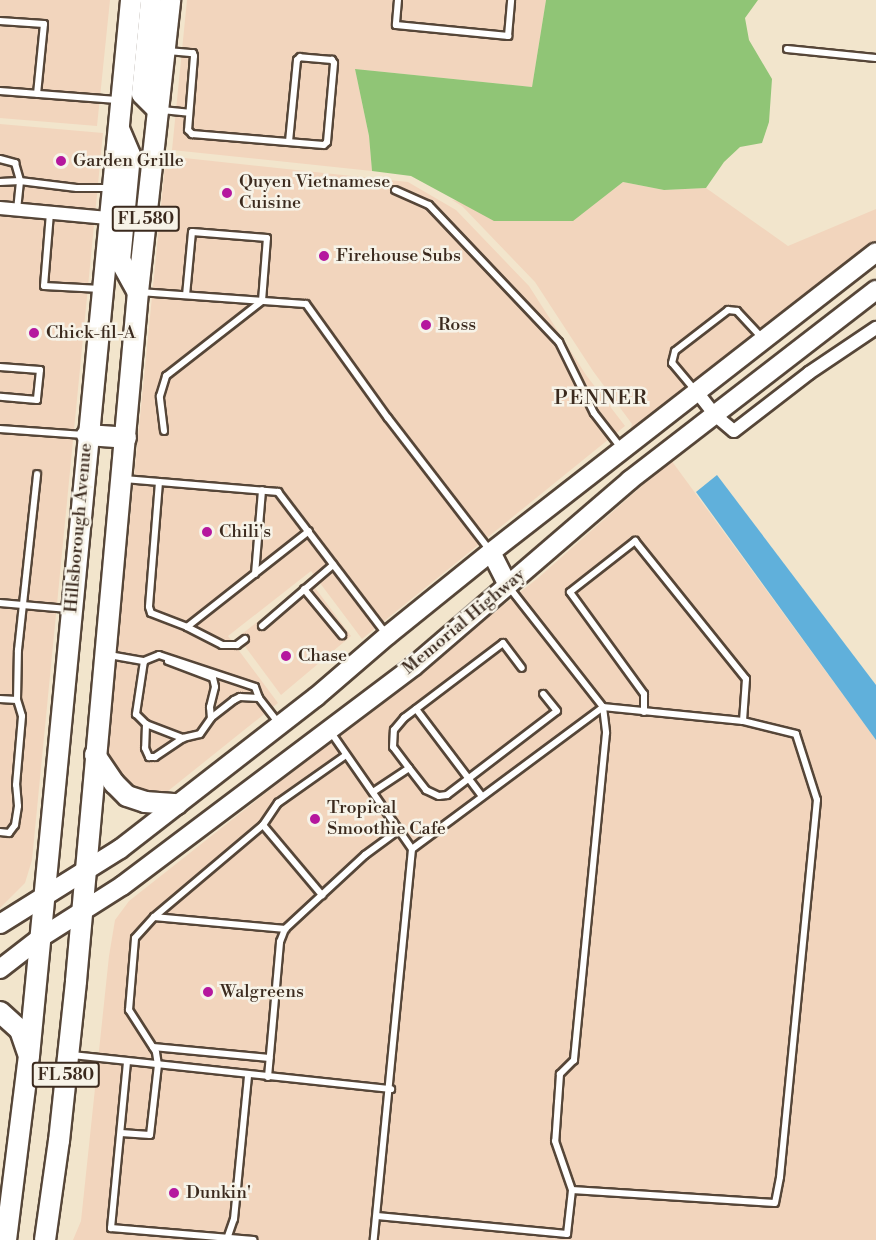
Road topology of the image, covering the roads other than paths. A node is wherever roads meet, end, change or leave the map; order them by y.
1 (131, 0) edge
2 (151, 0) edge
3 (170, 0) edge
4 (398, 0) edge
5 (511, 0) edge
6 (0, 21) edge
7 (787, 49) dead end
8 (164, 51) junction
9 (876, 58) edge
10 (0, 91) edge
11 (37, 94) junction
12 (121, 100) junction
13 (158, 110) junction
14 (189, 112) junction
15 (118, 127) junction
16 (290, 142) junction
17 (0, 159) edge
18 (20, 181) junction
19 (0, 182) edge
20 (112, 188) junction
21 (395, 190) dead end
22 (0, 208) edge
23 (16, 210) junction
24 (50, 212) junction
25 (108, 218) junction
26 (876, 252) edge
27 (102, 289) junction
28 (876, 290) edge
29 (138, 292) junction
30 (186, 295) junction
31 (262, 301) junction
32 (876, 328) edge
33 (764, 340) junction
34 (0, 367) edge
35 (697, 392) junction
36 (0, 396) edge
37 (716, 416) junction
38 (0, 429) edge
39 (164, 431) dead end
40 (87, 435) junction
41 (126, 438) junction
42 (622, 449) junction
43 (37, 474) dead end
44 (122, 479) junction
45 (159, 482) junction
46 (262, 490) junction
47 (309, 531) junction
48 (491, 552) junction
49 (333, 565) junction
50 (255, 573) junction
51 (508, 585) junction
52 (304, 589) junction
53 (0, 603) edge
54 (23, 605) junction
55 (72, 609) junction
56 (262, 626) dead end
57 (187, 627) junction
58 (342, 635) dead end
59 (388, 635) junction
60 (245, 639) dead end
61 (106, 654) junction
62 (159, 655) junction
63 (144, 662) junction
64 (522, 668) dead end
65 (543, 694) dead end
66 (259, 698) junction
67 (0, 699) edge
68 (17, 700) junction
69 (603, 707) junction
70 (416, 709) junction
71 (644, 712) junction
72 (212, 718) junction
73 (743, 721) junction
74 (146, 724) junction
75 (280, 724) junction
76 (329, 730) junction
77 (183, 738) junction
78 (95, 755) junction
79 (346, 755) junction
80 (409, 768) junction
81 (468, 778) junction
82 (373, 792) junction
83 (481, 795) junction
84 (177, 804) junction
85 (263, 825) junction
86 (399, 830) junction
87 (0, 832) edge
88 (412, 849) junction
89 (87, 870) junction
90 (322, 895) junction
91 (44, 897) junction
92 (83, 909) junction
93 (154, 917) junction
94 (0, 924) edge
95 (285, 929) junction
96 (40, 938) junction
97 (0, 969) edge
98 (0, 1012) edge
99 (153, 1047) junction
100 (68, 1055) junction
101 (29, 1056) junction
102 (269, 1058) junction
103 (128, 1062) junction
104 (158, 1065) junction
105 (248, 1075) junction
106 (268, 1077) junction
107 (391, 1089) junction
108 (121, 1133) junction
109 (572, 1190) junction
110 (377, 1216) junction
111 (228, 1239) edge
112 (6, 1240) edge
113 (45, 1240) edge
114 (253, 1240) edge
115 (374, 1240) edge

1 - 12 main road, Hillsborough Avenue / FL 580
2 - 13 main road
3 - 8 main road, Hillsborough Avenue / FL 580
4 - 5 lane
6 - 11 lane
7 - 9 lane
8 - 13 main road, Hillsborough Avenue / FL 580
8 - 14 lane
10 - 11 lane
11 - 12 lane
12 - 15 main road, Hillsborough Avenue / FL 580
13 - 14 lane
13 - 29 main road, Hillsborough Avenue / FL 580
14 - 16 lane
15 - 20 main road, Hillsborough Avenue / FL 580
15 - 29 main road
16 - 16 lane
17 - 18 lane
18 - 19 lane
18 - 20 lane
18 - 23 lane
20 - 25 main road, Hillsborough Avenue / FL 580
21 - 42 lane
22 - 23 street
23 - 24 street
24 - 25 street
24 - 27 lane
25 - 27 main road, Hillsborough Avenue / FL 580
26 - 33 main road, Memorial Highway
27 - 40 main road, Hillsborough Avenue / FL 580
28 - 37 main road, Memorial Highway
29 - 30 lane
29 - 41 main road, Hillsborough Avenue / FL 580
30 - 31 lane
30 - 31 lane
31 - 39 lane
31 - 48 lane
32 - 37 street
33 - 35 main road, Memorial Highway
33 - 35 lane
34 - 36 lane
35 - 37 street
35 - 42 main road, Memorial Highway
37 - 51 main road, Memorial Highway
38 - 40 lane
40 - 41 main road
40 - 55 main road, Hillsborough Avenue / FL 580
41 - 44 main road, Hillsborough Avenue / FL 580
42 - 48 main road, Memorial Highway
43 - 54 lane
44 - 45 lane
44 - 61 main road, Hillsborough Avenue / FL 580
45 - 46 lane
45 - 57 lane
46 - 47 lane
46 - 50 lane
47 - 49 lane
47 - 50 lane
48 - 51 main road
48 - 59 main road, Memorial Highway
49 - 52 lane
49 - 59 lane
50 - 57 lane
51 - 69 lane
51 - 76 main road, Memorial Highway
52 - 56 lane
52 - 58 lane
53 - 54 lane
54 - 55 lane
54 - 68 lane
55 - 91 main road, Hillsborough Avenue / FL 580
57 - 60 lane
59 - 75 main road, Memorial Highway
61 - 63 lane
61 - 78 main road, Hillsborough Avenue / FL 580
62 - 63 lane
62 - 66 lane
62 - 72 lane
63 - 74 lane
64 - 70 lane
65 - 81 lane
66 - 72 lane
66 - 75 lane
67 - 68 lane
68 - 87 lane
69 - 71 lane
69 - 83 lane
69 - 109 lane
70 - 80 lane
70 - 81 lane
71 - 73 lane
71 - 73 lane
72 - 77 lane
73 - 109 lane
74 - 77 lane
74 - 77 lane
75 - 84 main road, Memorial Highway
76 - 79 lane
76 - 92 main road, Memorial Highway
78 - 84 main road
78 - 89 main road, Hillsborough Avenue / FL 580
79 - 82 lane
79 - 85 lane
80 - 81 lane
80 - 82 lane
81 - 83 lane
82 - 86 lane
83 - 88 lane
84 - 89 main road, Memorial Highway
85 - 90 lane
85 - 93 lane
86 - 88 lane
86 - 90 lane
88 - 107 lane
89 - 91 main road, Memorial Highway
89 - 92 main road, Hillsborough Avenue / FL 580
90 - 95 lane
91 - 94 main road, Memorial Highway
91 - 96 main road, Hillsborough Avenue / FL 580
92 - 96 main road, Memorial Highway
92 - 100 main road, FL 580
93 - 95 lane
93 - 99 lane
95 - 102 lane
96 - 97 main road, Memorial Highway
96 - 101 main road, Hillsborough Avenue / FL 580
98 - 101 main road
99 - 102 lane
99 - 104 lane
100 - 103 lane
100 - 113 main road, FL 580
101 - 112 main road, FL 580
102 - 106 lane
103 - 104 lane
103 - 108 lane
104 - 105 lane
104 - 108 lane
105 - 106 lane
105 - 111 lane
106 - 107 lane
107 - 110 lane
108 - 111 lane
109 - 110 lane
110 - 115 lane
111 - 114 lane

